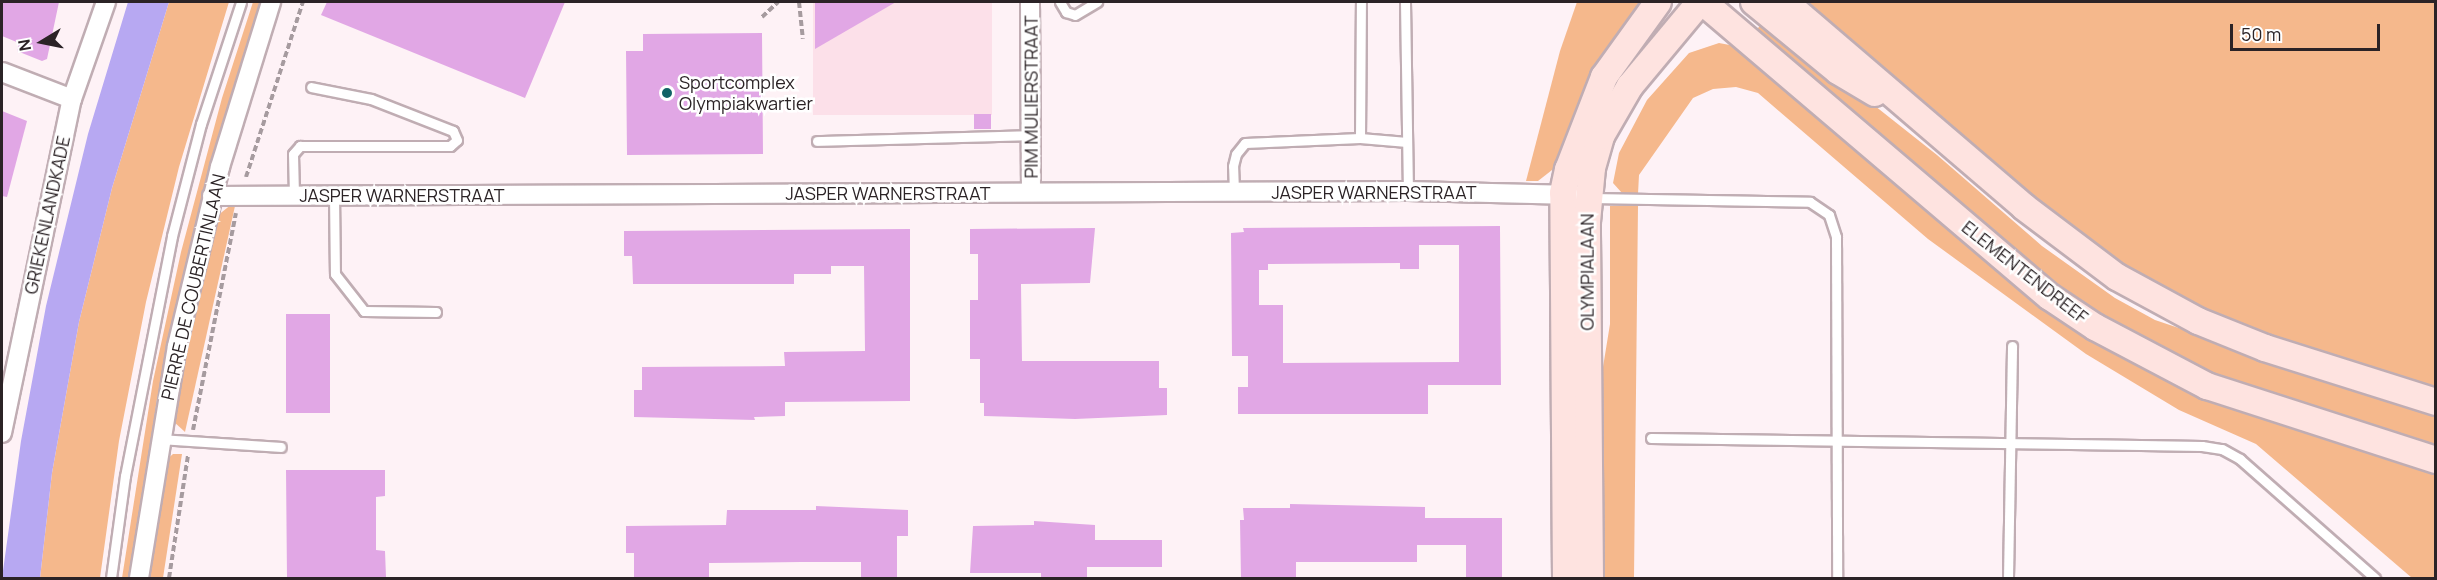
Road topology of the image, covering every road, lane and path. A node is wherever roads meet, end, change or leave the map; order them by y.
1 (106, 2) edge
2 (241, 2) edge
3 (271, 2) edge
4 (303, 2) edge
5 (778, 2) edge
6 (799, 2) edge
7 (1030, 2) edge
8 (1060, 2) edge
9 (1097, 2) edge
10 (1361, 2) edge
11 (1405, 2) edge
12 (1658, 2) edge
13 (1702, 2) edge
14 (1754, 2) edge
15 (1785, 2) edge
16 (762, 17) dead end
17 (803, 39) dead end
18 (2, 72) edge
19 (311, 87) dead end
20 (72, 99) junction
21 (1934, 129) junction
22 (1031, 135) junction
23 (1360, 138) junction
24 (817, 141) dead end
25 (1407, 142) junction
26 (1408, 191) junction
27 (1031, 192) junction
28 (1234, 192) junction
29 (294, 195) junction
30 (334, 195) junction
31 (1575, 195) junction
32 (212, 196) junction
33 (241, 196) junction
34 (436, 312) dead end
35 (2012, 346) dead end
36 (2436, 402) edge
37 (2, 433) edge
38 (1651, 438) dead end
39 (160, 439) junction
40 (1836, 440) junction
41 (2010, 443) junction
42 (190, 444) junction
43 (281, 447) dead end
44 (2436, 460) edge
45 (111, 579) edge
46 (139, 579) edge
47 (169, 579) edge
48 (1566, 579) edge
49 (1590, 579) edge
50 (1837, 579) edge
51 (2008, 579) edge
52 (2375, 579) edge

1 - 20 street, GRIEKENLANDKADE
2 - 45 lane
3 - 32 street, PIERRE DE COUBERTINLAAN
4 - 33 path
5 - 16 path
6 - 17 path
7 - 22 street, PIM MULIERSTRAAT
8 - 9 lane
10 - 23 lane
11 - 25 lane
12 - 31 main road, OLYMPIALAAN
13 - 31 main road, OLYMPIALAAN
13 - 44 main road, ELEMENTENDREEF
14 - 21 main road
15 - 21 main road
18 - 20 street
19 - 29 lane
20 - 37 street, GRIEKENLANDKADE
21 - 36 main road
22 - 24 lane
22 - 27 street, PIM MULIERSTRAAT
23 - 25 lane
23 - 28 lane
25 - 26 lane
26 - 28 street, JASPER WARNERSTRAAT
26 - 31 street, JASPER WARNERSTRAAT
27 - 28 street, JASPER WARNERSTRAAT
27 - 30 street, JASPER WARNERSTRAAT
29 - 30 street, JASPER WARNERSTRAAT
29 - 33 street, JASPER WARNERSTRAAT
30 - 34 lane
31 - 40 lane
31 - 48 main road, OLYMPIALAAN
31 - 49 main road, OLYMPIALAAN
32 - 33 street, JASPER WARNERSTRAAT
32 - 39 street, PIERRE DE COUBERTINLAAN
33 - 42 path
35 - 41 lane
38 - 40 lane
39 - 42 lane
39 - 46 street, PIERRE DE COUBERTINLAAN
40 - 41 lane
40 - 50 lane
41 - 51 lane
41 - 52 lane
42 - 43 lane
42 - 47 path

